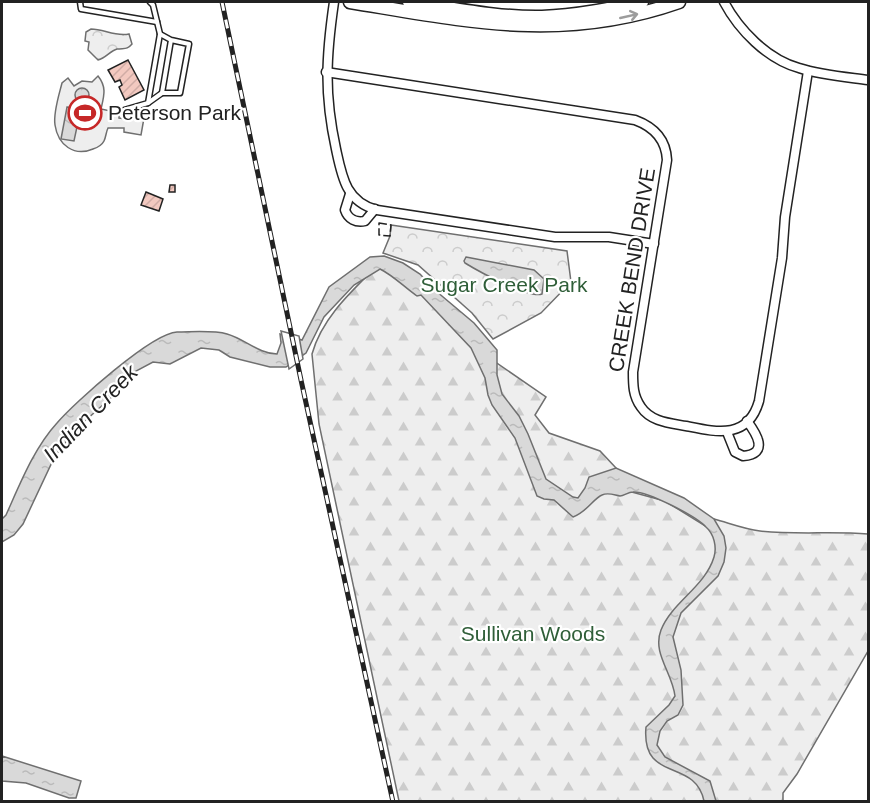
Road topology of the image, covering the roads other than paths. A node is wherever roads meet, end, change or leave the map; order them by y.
1 (80, 2) edge
2 (150, 2) edge
3 (334, 2) edge
4 (350, 2) edge
5 (409, 2) edge
6 (642, 2) edge
7 (679, 2) edge
8 (723, 2) edge
9 (460, 5) edge
10 (576, 20) junction
11 (157, 22) junction
12 (160, 34) junction
13 (171, 40) junction
14 (808, 71) junction
15 (326, 72) junction
16 (868, 80) edge
17 (162, 93) junction
18 (148, 103) junction
19 (124, 110) dead end
20 (350, 194) junction
21 (375, 209) junction
22 (654, 244) junction
23 (747, 421) junction
24 (727, 432) junction

1 - 11 lane
2 - 11 lane
3 - 15 street
4 - 10 main road
5 - 9 main road
6 - 10 main road
10 -> 7 main road
8 - 14 street
9 - 10 main road
11 - 12 lane
12 - 13 lane
12 - 18 lane
13 - 17 lane
13 - 17 lane
14 - 16 street
14 - 23 street
15 - 20 street
15 - 22 street, CREEK BEND DRIVE
17 - 18 lane
18 - 19 lane
20 - 21 street
20 - 21 street
21 - 22 street
22 - 24 street, CREEK BEND DRIVE
23 - 24 street
23 - 24 street

